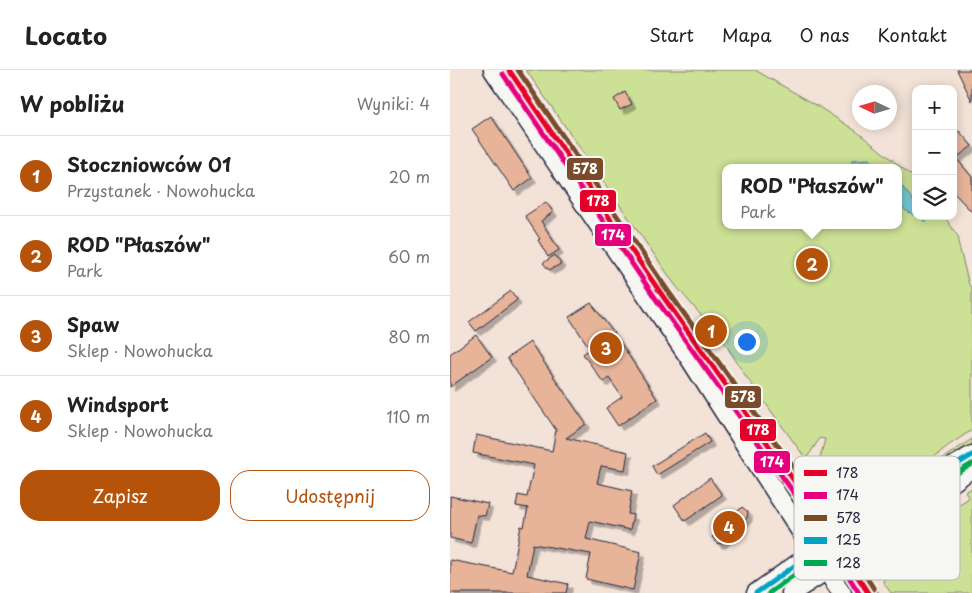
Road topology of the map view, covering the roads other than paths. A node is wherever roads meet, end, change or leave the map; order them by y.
1 (493, 70) edge
2 (509, 70) edge
3 (972, 455) edge
4 (960, 462) edge
5 (972, 468) edge
6 (960, 477) edge
7 (794, 481) edge
8 (794, 521) edge
9 (794, 566) edge
10 (812, 580) edge
11 (833, 580) edge
12 (860, 580) edge
13 (756, 593) edge
14 (791, 593) edge
15 (842, 593) edge
16 (868, 593) edge

1 - 8 main road
2 - 7 main road
3 - 4 main road
5 - 6 main road
9 - 13 main road
10 - 14 main road
11 - 15 main road
12 - 16 main road

